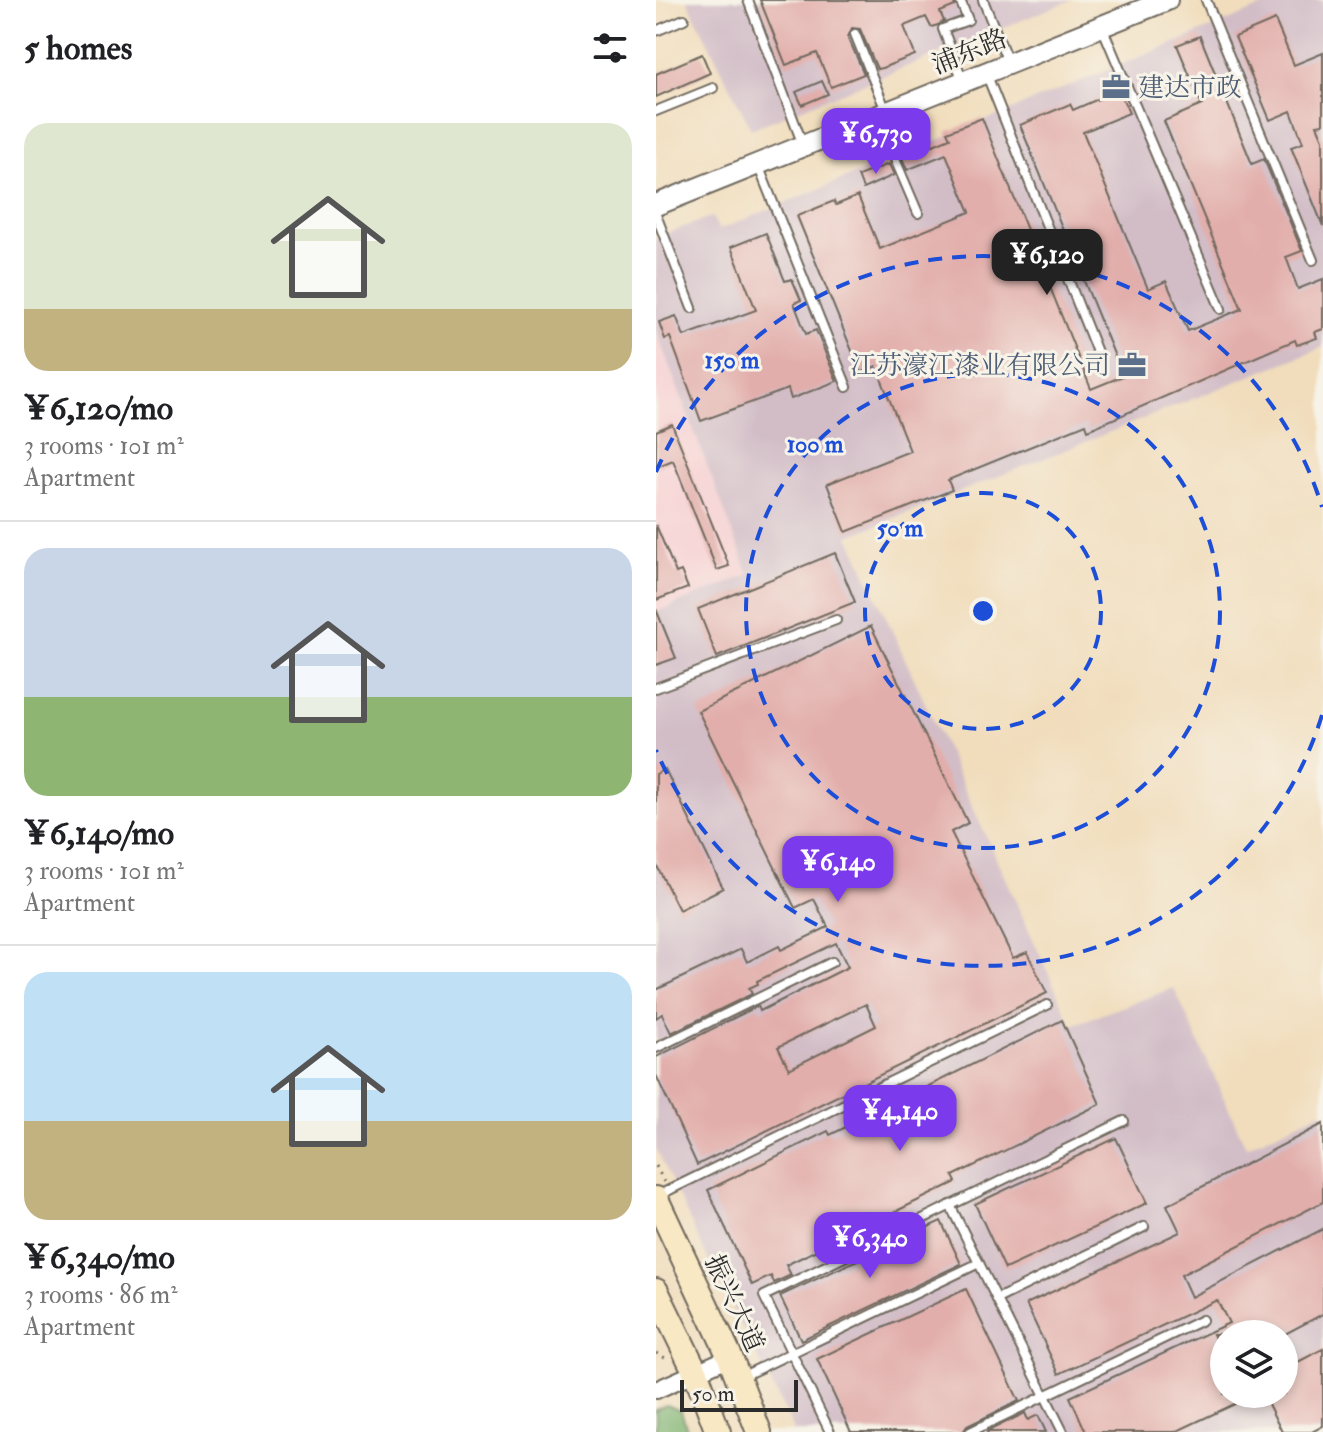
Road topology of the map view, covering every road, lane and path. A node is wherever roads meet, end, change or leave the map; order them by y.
1 (748, 0) edge
2 (960, 0) edge
3 (983, 0) edge
4 (1167, 0) edge
5 (1206, 0) edge
6 (684, 19) dead end
7 (1102, 26) junction
8 (656, 31) edge
9 (855, 34) dead end
10 (1009, 63) junction
11 (986, 73) junction
12 (963, 81) junction
13 (713, 88) dead end
14 (656, 111) edge
15 (882, 114) junction
16 (804, 145) junction
17 (758, 164) junction
18 (656, 205) edge
19 (918, 213) dead end
20 (656, 215) edge
21 (1313, 260) dead end
22 (692, 308) dead end
23 (1221, 309) dead end
24 (1097, 352) dead end
25 (847, 387) dead end
26 (836, 620) dead end
27 (656, 688) edge
28 (832, 962) dead end
29 (1047, 1005) dead end
30 (656, 1048) edge
31 (1124, 1121) dead end
32 (656, 1198) edge
33 (950, 1205) junction
34 (1144, 1227) dead end
35 (979, 1263) junction
36 (656, 1291) edge
37 (997, 1299) junction
38 (1202, 1320) dead end
39 (791, 1352) junction
40 (734, 1368) junction
41 (696, 1373) junction
42 (656, 1390) edge
43 (1045, 1396) junction
44 (718, 1432) edge
45 (759, 1432) edge
46 (830, 1432) edge
47 (970, 1432) edge
48 (1063, 1432) edge

1 - 16 lane
2 - 12 lane
3 - 10 lane
4 - 7 street, 浦东路
5 - 21 lane
6 - 8 lane
7 - 10 street, 浦东路
7 - 23 lane
9 - 15 lane
10 - 11 street, 浦东路
11 - 12 street, 浦东路
11 - 24 lane
12 - 15 street, 浦东路
13 - 14 lane
15 - 16 street, 浦东路
15 - 19 lane
16 - 17 street, 浦东路
17 - 18 street, 浦东路
17 - 25 lane
20 - 22 lane
26 - 27 lane
28 - 30 lane
29 - 32 lane
31 - 33 lane
32 - 40 main road, 振兴大道
33 - 35 lane
33 - 39 lane
34 - 37 lane
35 - 37 lane
35 - 39 lane
36 - 41 main road
37 - 43 lane
38 - 43 lane
39 - 40 lane
39 - 46 lane
40 - 41 street
40 - 45 main road, 振兴大道
41 - 42 street
41 - 44 main road
43 - 47 lane
43 - 48 lane

